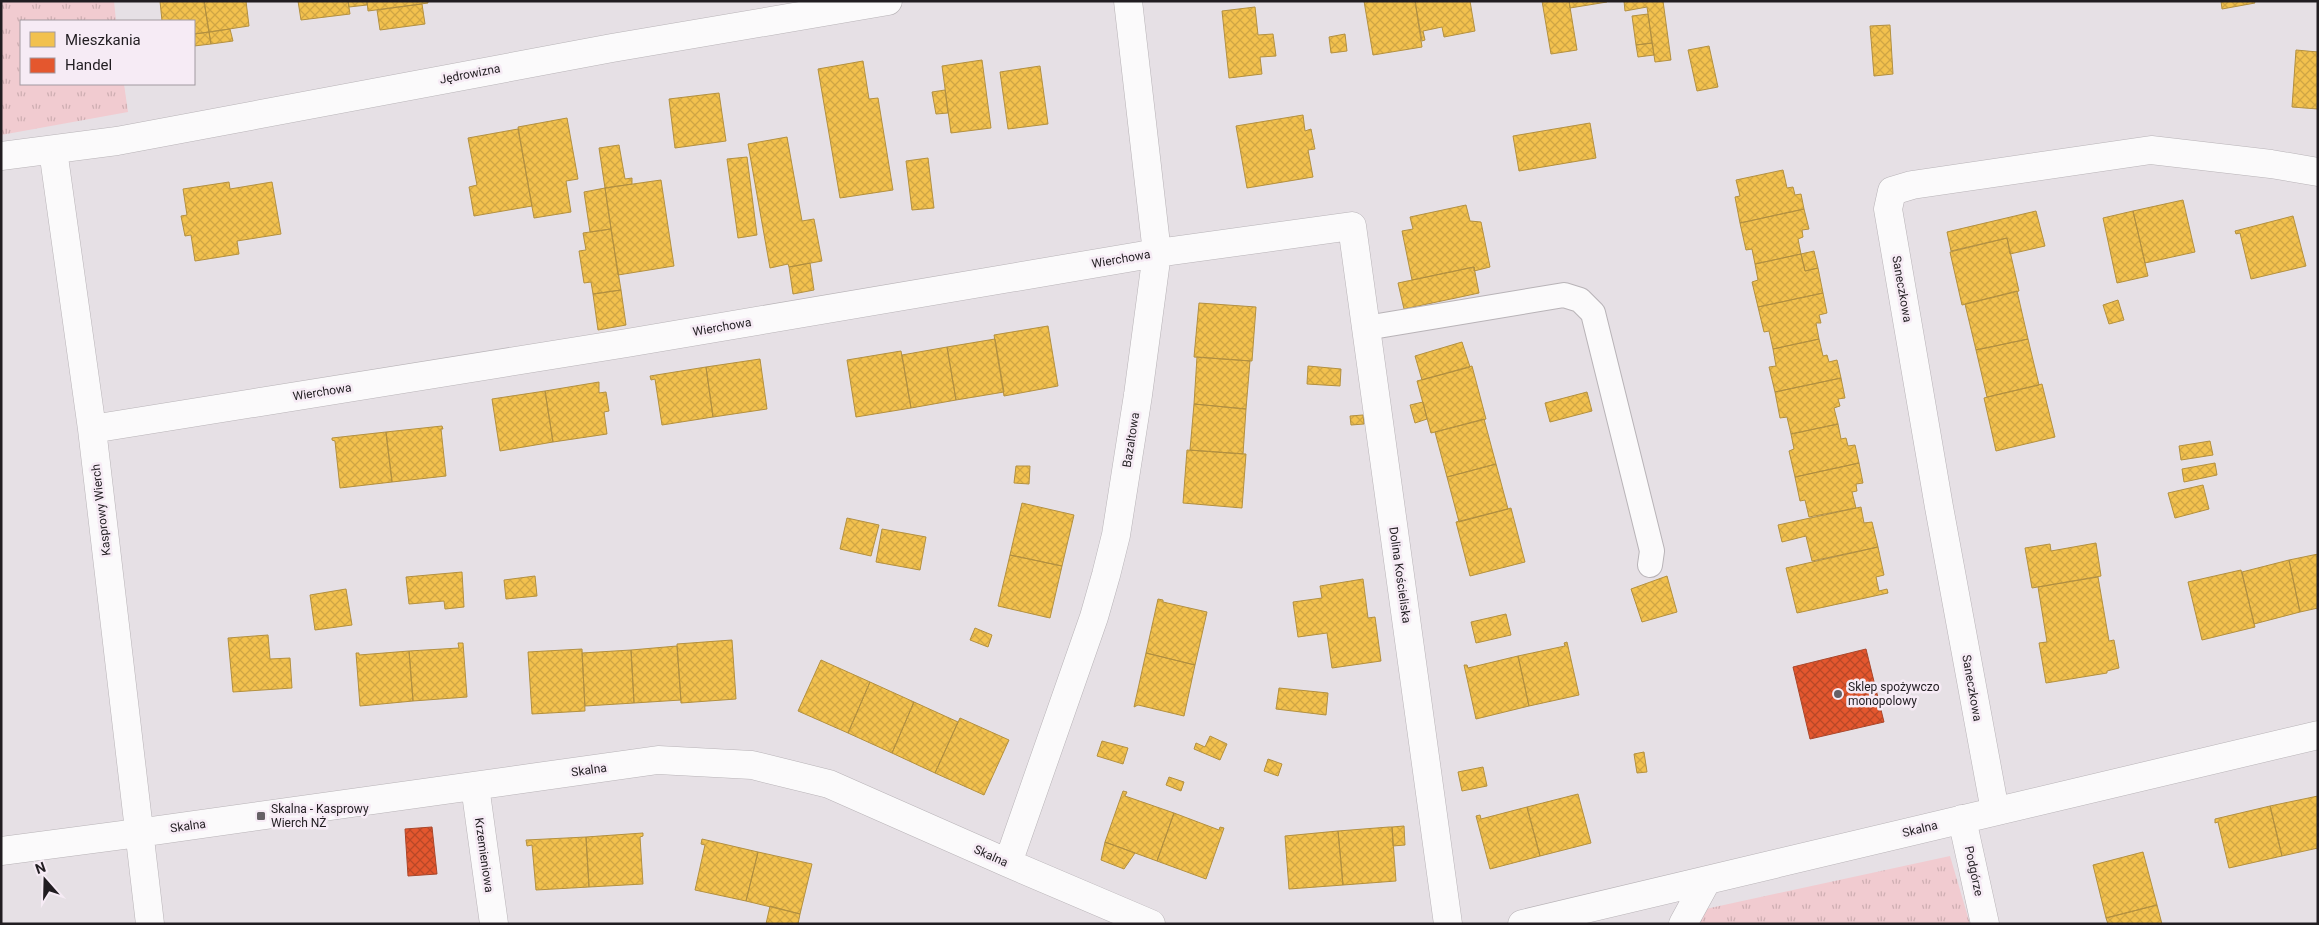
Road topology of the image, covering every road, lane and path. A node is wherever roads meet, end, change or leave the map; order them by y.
1 (888, 1) edge
2 (1128, 1) edge
3 (53, 150) junction
4 (1, 156) edge
5 (2318, 172) edge
6 (1352, 226) joint
7 (1157, 253) junction
8 (1366, 328) junction
9 (92, 429) junction
10 (1650, 565) dead end
11 (2318, 735) edge
12 (475, 786) junction
13 (1994, 811) junction
14 (1962, 819) junction
15 (138, 834) junction
16 (1, 850) edge
17 (1008, 863) junction
18 (1706, 882) junction
19 (150, 924) edge
20 (494, 924) edge
21 (1151, 924) edge
22 (1448, 924) edge
23 (1522, 924) edge
24 (1683, 924) edge
25 (1985, 924) edge

1 - 3 street, Jędrowizna
2 - 7 street, Bazaltowa
3 - 4 street
3 - 9 street, Kasprowy Wierch
5 - 13 street, Saneczkowa
6 - 7 street, Wierchowa
6 - 8 street, Dolina Kościeliska
7 - 9 street, Wierchowa
7 - 17 street, Bazaltowa
8 - 10 lane
8 - 22 street, Dolina Kościeliska
9 - 15 street, Kasprowy Wierch
11 - 13 street, Skalna
12 - 15 street, Skalna
12 - 17 street, Skalna
12 - 20 street, Krzemieniowa
13 - 14 street, Skalna
14 - 18 street, Skalna
14 - 25 street, Podgórze
15 - 16 street, Skalna
15 - 19 street, Kasprowy Wierch
17 - 21 street, Skalna
18 - 23 street, Skalna
18 - 24 street

